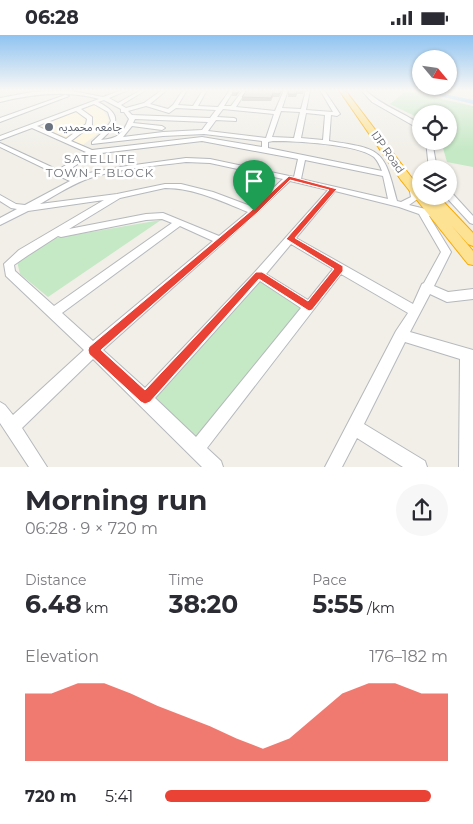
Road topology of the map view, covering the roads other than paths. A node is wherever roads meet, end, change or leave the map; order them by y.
1 (27, 110) edge
2 (61, 110) edge
3 (74, 110) edge
4 (79, 110) edge
5 (108, 110) edge
6 (127, 110) joint
7 (220, 110) edge
8 (265, 110) edge
9 (335, 110) edge
10 (359, 110) edge
11 (364, 110) edge
12 (391, 110) edge
13 (278, 111) junction
14 (303, 111) junction
15 (112, 113) junction
16 (328, 113) junction
17 (132, 117) junction
18 (214, 119) junction
19 (0, 120) edge
20 (234, 120) dead end
21 (412, 121) edge
22 (131, 125) junction
23 (32, 126) junction
24 (162, 128) dead end
25 (0, 131) edge
26 (204, 132) junction
27 (378, 132) junction
28 (0, 138) edge
29 (117, 139) junction
30 (268, 139) junction
31 (297, 140) junction
32 (67, 141) junction
33 (94, 143) junction
34 (326, 143) junction
35 (0, 145) edge
36 (264, 149) junction
37 (88, 150) junction
38 (302, 157) junction
39 (57, 174) junction
40 (386, 174) junction
41 (412, 178) edge
42 (293, 179) junction
43 (76, 181) junction
44 (333, 189) junction
45 (117, 196) junction
46 (0, 197) edge
47 (412, 199) edge
48 (397, 204) junction
49 (457, 204) edge
50 (429, 205) edge
51 (440, 205) edge
52 (28, 208) junction
53 (254, 211) junction
54 (422, 213) junction
55 (435, 214) junction
56 (473, 221) edge
57 (0, 222) edge
58 (180, 222) junction
59 (53, 236) junction
60 (221, 239) junction
61 (290, 239) junction
62 (473, 241) edge
63 (473, 260) edge
64 (340, 268) junction
65 (259, 275) junction
66 (426, 287) junction
67 (473, 294) edge
68 (309, 307) junction
69 (413, 310) junction
70 (53, 313) junction
71 (401, 335) junction
72 (93, 350) junction
73 (470, 355) edge
74 (145, 398) junction
75 (0, 410) edge
76 (12, 426) junction
77 (354, 427) junction
78 (197, 448) junction
79 (38, 467) edge
80 (215, 467) edge
81 (333, 467) edge
82 (420, 467) edge
83 (468, 467) edge

1 - 19 street
2 - 25 street
3 - 23 street
4 - 32 street
5 - 15 street
6 - 15 street
6 - 17 street
7 - 18 street
8 - 13 street
9 - 16 street
10 - 27 highway, IJP Road
11 - 27 highway, IJP Road
12 - 21 street
13 - 14 street
13 - 30 street
14 - 16 street
14 - 31 street
15 - 33 street
16 - 34 street
17 - 18 street
17 - 22 street
18 - 20 street
18 - 26 street
22 - 24 street
22 - 29 street
23 - 28 street
23 - 32 street
26 - 29 street
26 - 30 street
27 - 41 highway, IJP Road
29 - 33 street
30 - 31 street
30 - 36 street
31 - 34 street
32 - 37 street
33 - 37 street
34 - 40 street
35 - 39 street
36 - 37 street
36 - 38 street
37 - 39 street
38 - 40 street
38 - 42 street
39 - 43 street
40 - 48 street
42 - 43 street
42 - 44 street
42 - 53 street
43 - 52 street
44 - 48 street
44 - 61 street
45 - 52 street
45 - 53 street
45 - 59 street
46 - 52 street
47 - 48 street
48 - 54 street
49 - 56 street
50 - 55 highway, IJP Road
51 - 62 highway
52 - 57 street
53 - 60 street
54 - 55 street
54 - 66 street
55 - 63 highway, IJP Road
58 - 59 street
58 - 60 street
58 - 70 street
59 - 70 street
60 - 72 street
61 - 64 street
61 - 65 street
64 - 68 street
64 - 69 street
65 - 68 street
65 - 74 street
66 - 67 street
66 - 69 street
68 - 78 street
69 - 71 street
70 - 72 street
71 - 73 street
71 - 77 street
72 - 74 street
72 - 76 street
73 - 83 street
74 - 78 street
75 - 76 street
76 - 79 street
77 - 81 street
77 - 82 street
78 - 80 street

